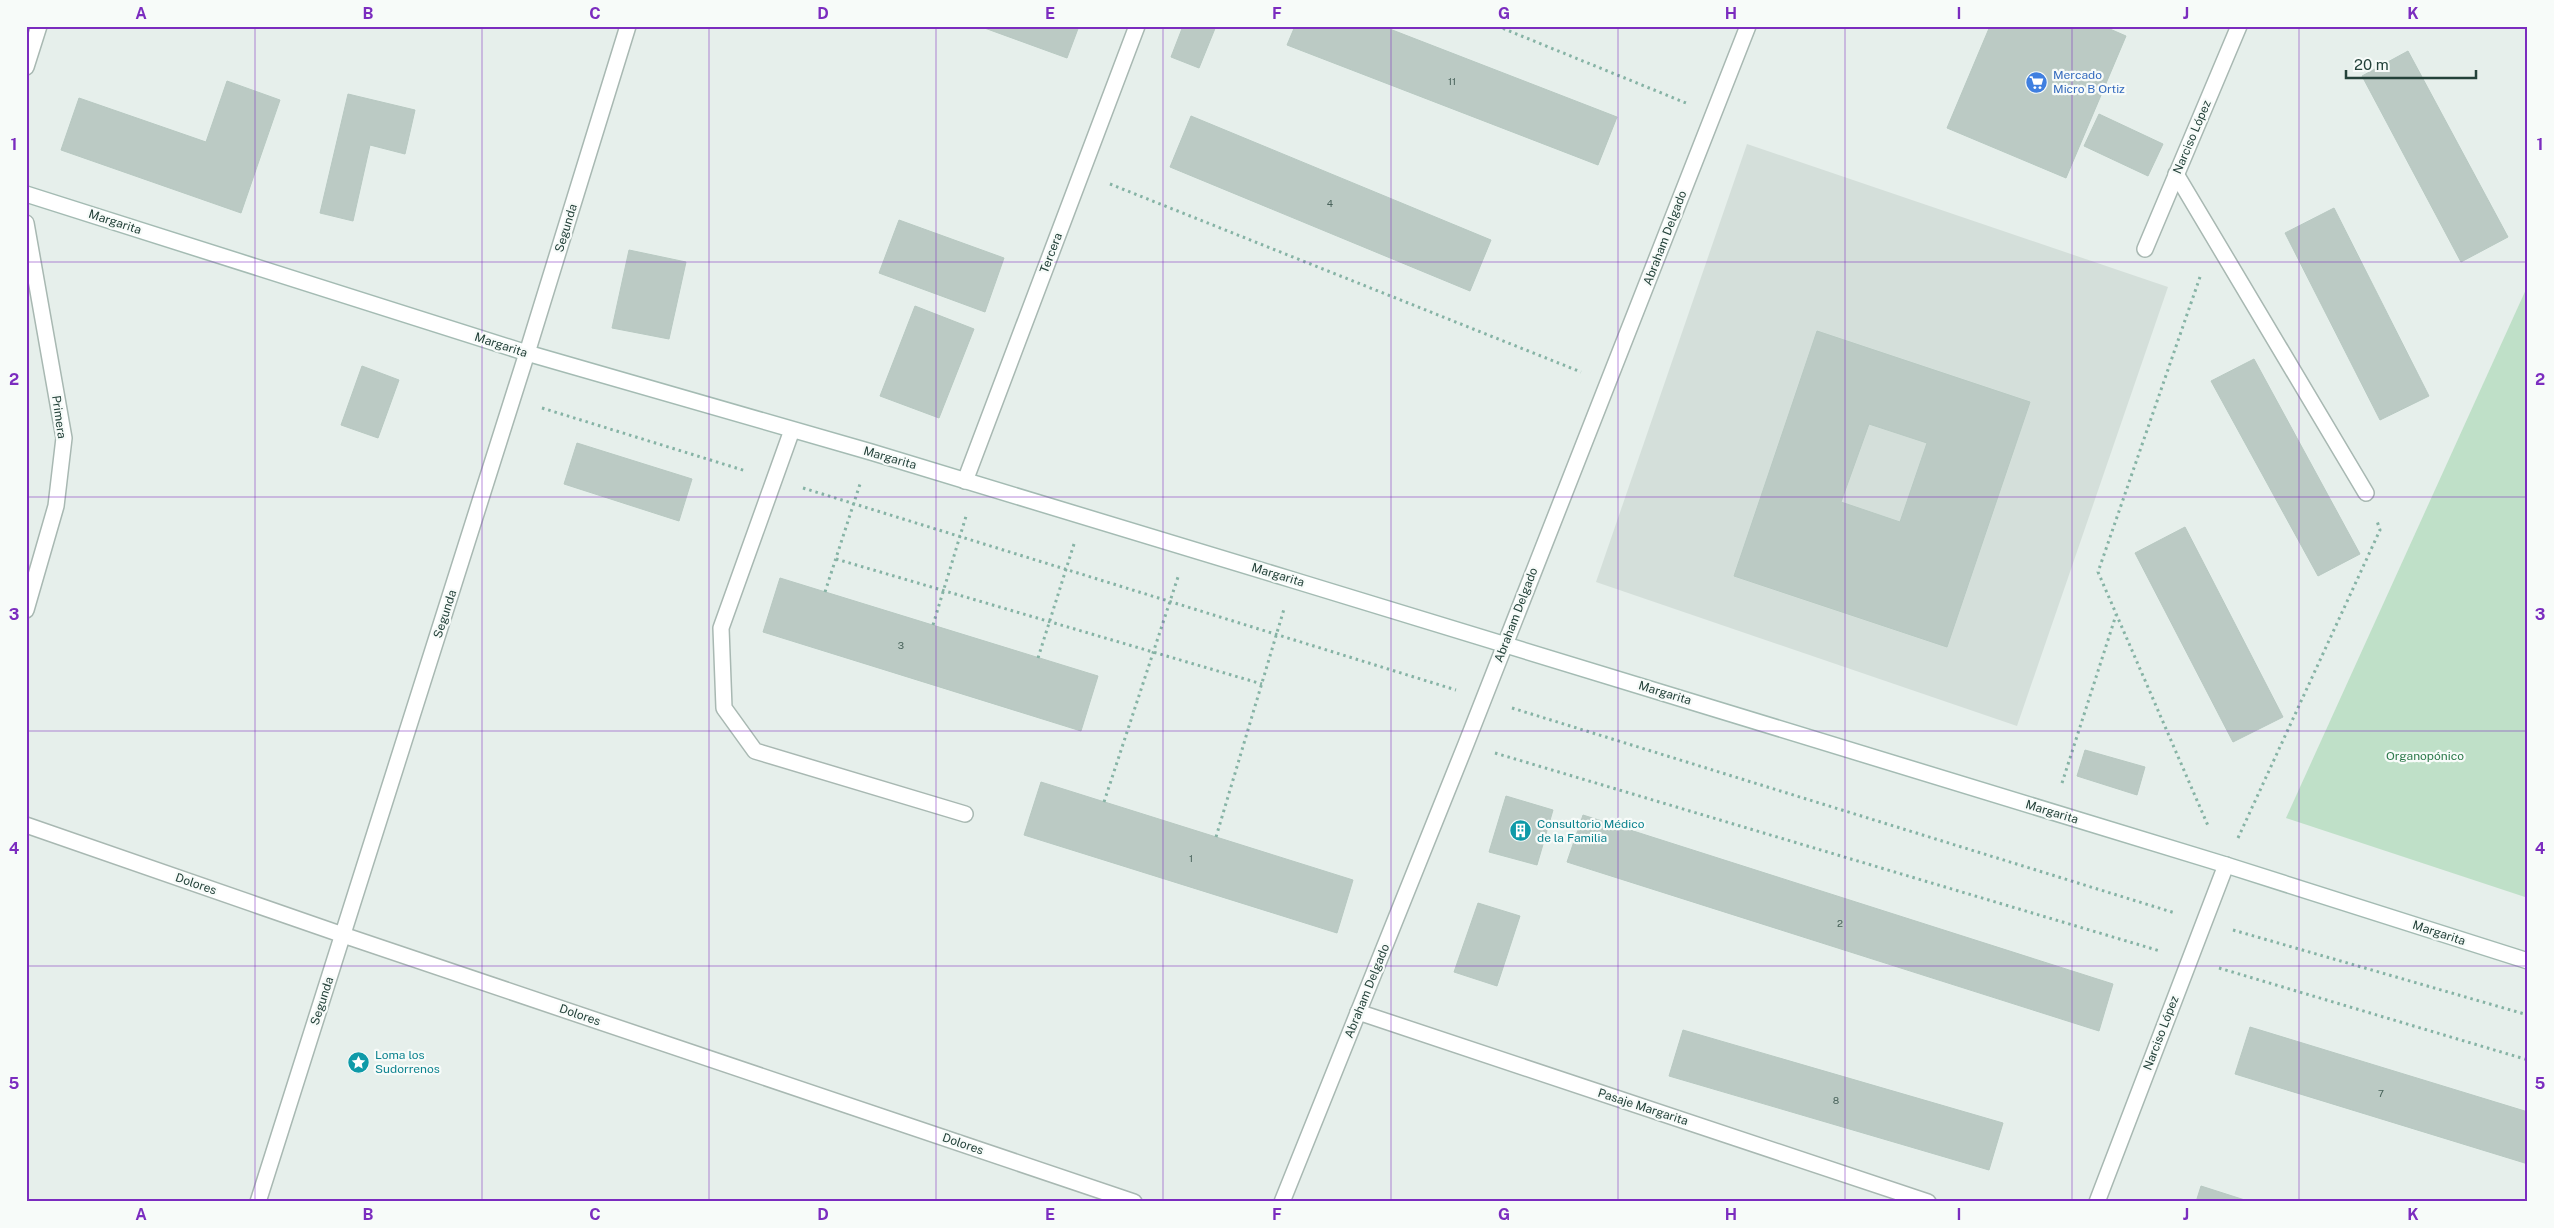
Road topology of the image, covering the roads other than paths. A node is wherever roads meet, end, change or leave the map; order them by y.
1 (39, 26) edge
2 (628, 26) edge
3 (1138, 26) edge
4 (1748, 26) edge
5 (2238, 26) edge
6 (26, 67) edge
7 (2176, 174) junction
8 (26, 194) edge
9 (26, 222) edge
10 (2145, 249) dead end
11 (527, 354) junction
12 (792, 430) junction
13 (971, 482) junction
14 (2366, 492) road end
15 (26, 610) edge
16 (1505, 644) junction
17 (965, 814) dead end
18 (26, 825) edge
19 (2226, 865) junction
20 (343, 935) junction
21 (2528, 961) edge
22 (1358, 1012) junction
23 (258, 1202) edge
24 (1134, 1202) edge
25 (1282, 1202) edge
26 (1928, 1202) edge
27 (2097, 1202) edge

1 - 6 street
2 - 11 street, Segunda
3 - 13 street, Tercera
4 - 16 street, Abraham Delgado
5 - 7 street, Narciso López
7 - 10 street, Narciso López
7 - 14 street
8 - 11 street, Margarita
9 - 15 street, Primera
11 - 12 street, Margarita
11 - 20 street, Segunda
12 - 13 street, Margarita
12 - 17 street
13 - 16 street, Margarita
16 - 19 street, Margarita
16 - 22 street, Abraham Delgado
18 - 20 street, Dolores
19 - 21 street, Margarita
19 - 27 street, Narciso López
20 - 23 street, Segunda
20 - 24 street, Dolores
22 - 25 street, Abraham Delgado
22 - 26 street, Pasaje Margarita

